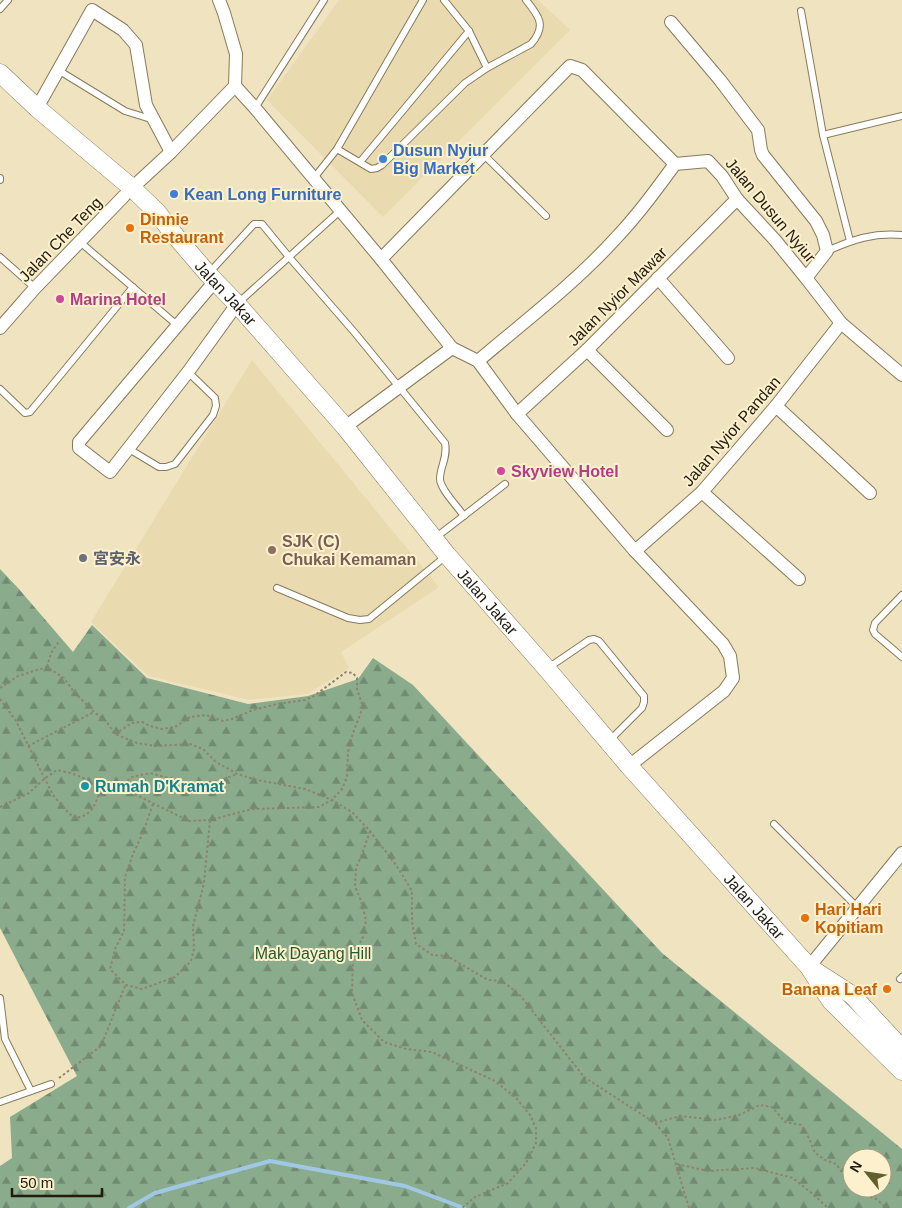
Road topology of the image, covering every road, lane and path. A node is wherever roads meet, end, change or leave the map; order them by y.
1 (219, 0) edge
2 (324, 0) edge
3 (423, 0) edge
4 (444, 0) edge
5 (526, 0) edge
6 (95, 5) edge
7 (802, 11) dead end
8 (672, 22) dead end
9 (469, 31) junction
10 (487, 68) junction
11 (58, 70) junction
12 (0, 73) edge
13 (236, 86) junction
14 (0, 87) edge
15 (38, 108) junction
16 (255, 108) junction
17 (902, 116) edge
18 (154, 121) junction
19 (823, 134) junction
20 (337, 149) junction
21 (171, 152) junction
22 (483, 154) junction
23 (360, 162) junction
24 (675, 164) junction
25 (314, 178) junction
26 (128, 192) junction
27 (737, 199) junction
28 (341, 210) junction
29 (546, 216) dead end
30 (902, 235) edge
31 (850, 241) junction
32 (80, 242) junction
33 (827, 251) junction
34 (0, 257) edge
35 (289, 257) junction
36 (382, 259) junction
37 (211, 277) junction
38 (658, 278) junction
39 (806, 278) junction
40 (133, 287) junction
41 (35, 288) junction
42 (236, 304) junction
43 (841, 323) junction
44 (1, 324) edge
45 (177, 325) junction
46 (452, 348) junction
47 (587, 350) junction
48 (728, 358) dead end
49 (478, 361) junction
50 (188, 372) junction
51 (902, 376) edge
52 (400, 387) junction
53 (0, 389) edge
54 (776, 406) junction
55 (517, 414) junction
56 (345, 426) junction
57 (667, 430) dead end
58 (129, 449) junction
59 (505, 484) dead end
60 (702, 492) junction
61 (870, 493) dead end
62 (464, 516) junction
63 (434, 539) junction
64 (635, 551) junction
65 (447, 555) junction
66 (799, 579) dead end
67 (277, 588) dead end
68 (902, 595) edge
69 (60, 640) dead end
70 (902, 657) edge
71 (47, 667) junction
72 (547, 669) junction
73 (0, 688) edge
74 (0, 699) edge
75 (94, 712) junction
76 (115, 734) junction
77 (608, 742) junction
78 (28, 746) junction
79 (629, 766) junction
80 (237, 774) junction
81 (44, 779) junction
82 (120, 787) junction
83 (100, 791) junction
84 (332, 800) junction
85 (153, 804) junction
86 (0, 807) edge
87 (210, 820) junction
88 (774, 824) dead end
89 (370, 831) junction
90 (902, 853) edge
91 (858, 908) junction
92 (809, 967) junction
93 (126, 985) junction
94 (0, 998) edge
95 (2, 1040) edge
96 (902, 1049) edge
97 (902, 1071) edge
98 (51, 1084) joint
99 (31, 1091) junction
100 (0, 1102) edge
101 (655, 1123) junction
102 (677, 1164) junction
103 (842, 1172) edge
104 (873, 1198) edge
105 (462, 1208) edge
106 (690, 1208) edge
107 (828, 1208) edge
108 (887, 1208) edge

1 - 13 street
2 - 16 lane
3 - 20 lane
4 - 9 lane
5 - 10 lane
6 - 11 street
6 - 18 street
7 - 19 lane
8 - 33 street
9 - 10 lane
9 - 23 lane
10 - 23 lane
11 - 15 street
11 - 18 lane
12 - 15 main road, Jalan Jakar
13 - 16 street
13 - 21 street, Jalan Che Teng
14 - 26 main road, Jalan Jakar
15 - 26 main road, Jalan Jakar
16 - 25 street
17 - 19 lane
18 - 21 street
19 - 31 lane
20 - 23 lane
20 - 25 lane
21 - 26 street, Jalan Che Teng
22 - 24 street
22 - 29 lane
22 - 36 street
24 - 27 street, Jalan Dusun Nyiur
24 - 49 street
25 - 28 street
26 - 32 street, Jalan Che Teng
26 - 37 main road, Jalan Jakar
27 - 38 street, Jalan Nyior Mawar
27 - 39 street, Jalan Dusun Nyiur
28 - 35 lane
28 - 36 street
30 - 31 lane
31 - 33 lane
32 - 40 lane
32 - 41 street, Jalan Che Teng
33 - 39 street
34 - 41 lane
35 - 37 lane
35 - 42 lane
35 - 52 lane
36 - 46 street
37 - 42 main road, Jalan Jakar
37 - 45 street
38 - 47 street, Jalan Nyior Mawar
38 - 48 street
39 - 43 street, Jalan Dusun Nyiur
40 - 45 lane
40 - 53 lane
41 - 44 street, Jalan Che Teng
42 - 50 street
42 - 56 main road, Jalan Jakar
43 - 51 street, Jalan Dusun Nyiur
43 - 54 street, Jalan Nyior Pandan
45 - 58 street
46 - 49 street
46 - 52 street
47 - 55 street, Jalan Nyior Mawar
47 - 57 street
49 - 55 street
50 - 58 street
50 - 58 lane
52 - 56 street
52 - 62 lane
54 - 60 street, Jalan Nyior Pandan
54 - 61 street
55 - 64 street
56 - 63 main road, Jalan Jakar
59 - 62 lane
60 - 64 street, Jalan Nyior Pandan
60 - 66 street
62 - 63 lane
63 - 65 main road, Jalan Jakar
64 - 79 street
65 - 67 lane
65 - 72 main road, Jalan Jakar
68 - 70 lane
69 - 71 path
71 - 73 path
71 - 75 path
72 - 77 main road, Jalan Jakar
72 - 77 lane
74 - 78 path
75 - 76 path
75 - 78 path
76 - 80 path
76 - 84 path
77 - 79 main road, Jalan Jakar
78 - 81 path
79 - 92 main road, Jalan Jakar
80 - 82 path
80 - 84 path
81 - 83 path
81 - 83 path
81 - 86 path
82 - 83 path
82 - 85 path
84 - 87 path
84 - 89 path
85 - 87 path
85 - 93 path
87 - 93 path
88 - 91 lane
89 - 101 path
89 - 105 path
90 - 91 street
91 - 92 street
92 - 96 main road, Jalan Jakar
92 - 97 main road, Jalan Jakar
93 - 98 path
94 - 95 lane
95 - 99 lane
98 - 99 lane
99 - 100 lane
101 - 102 path
101 - 103 path
102 - 106 path
102 - 107 path
104 - 108 path

